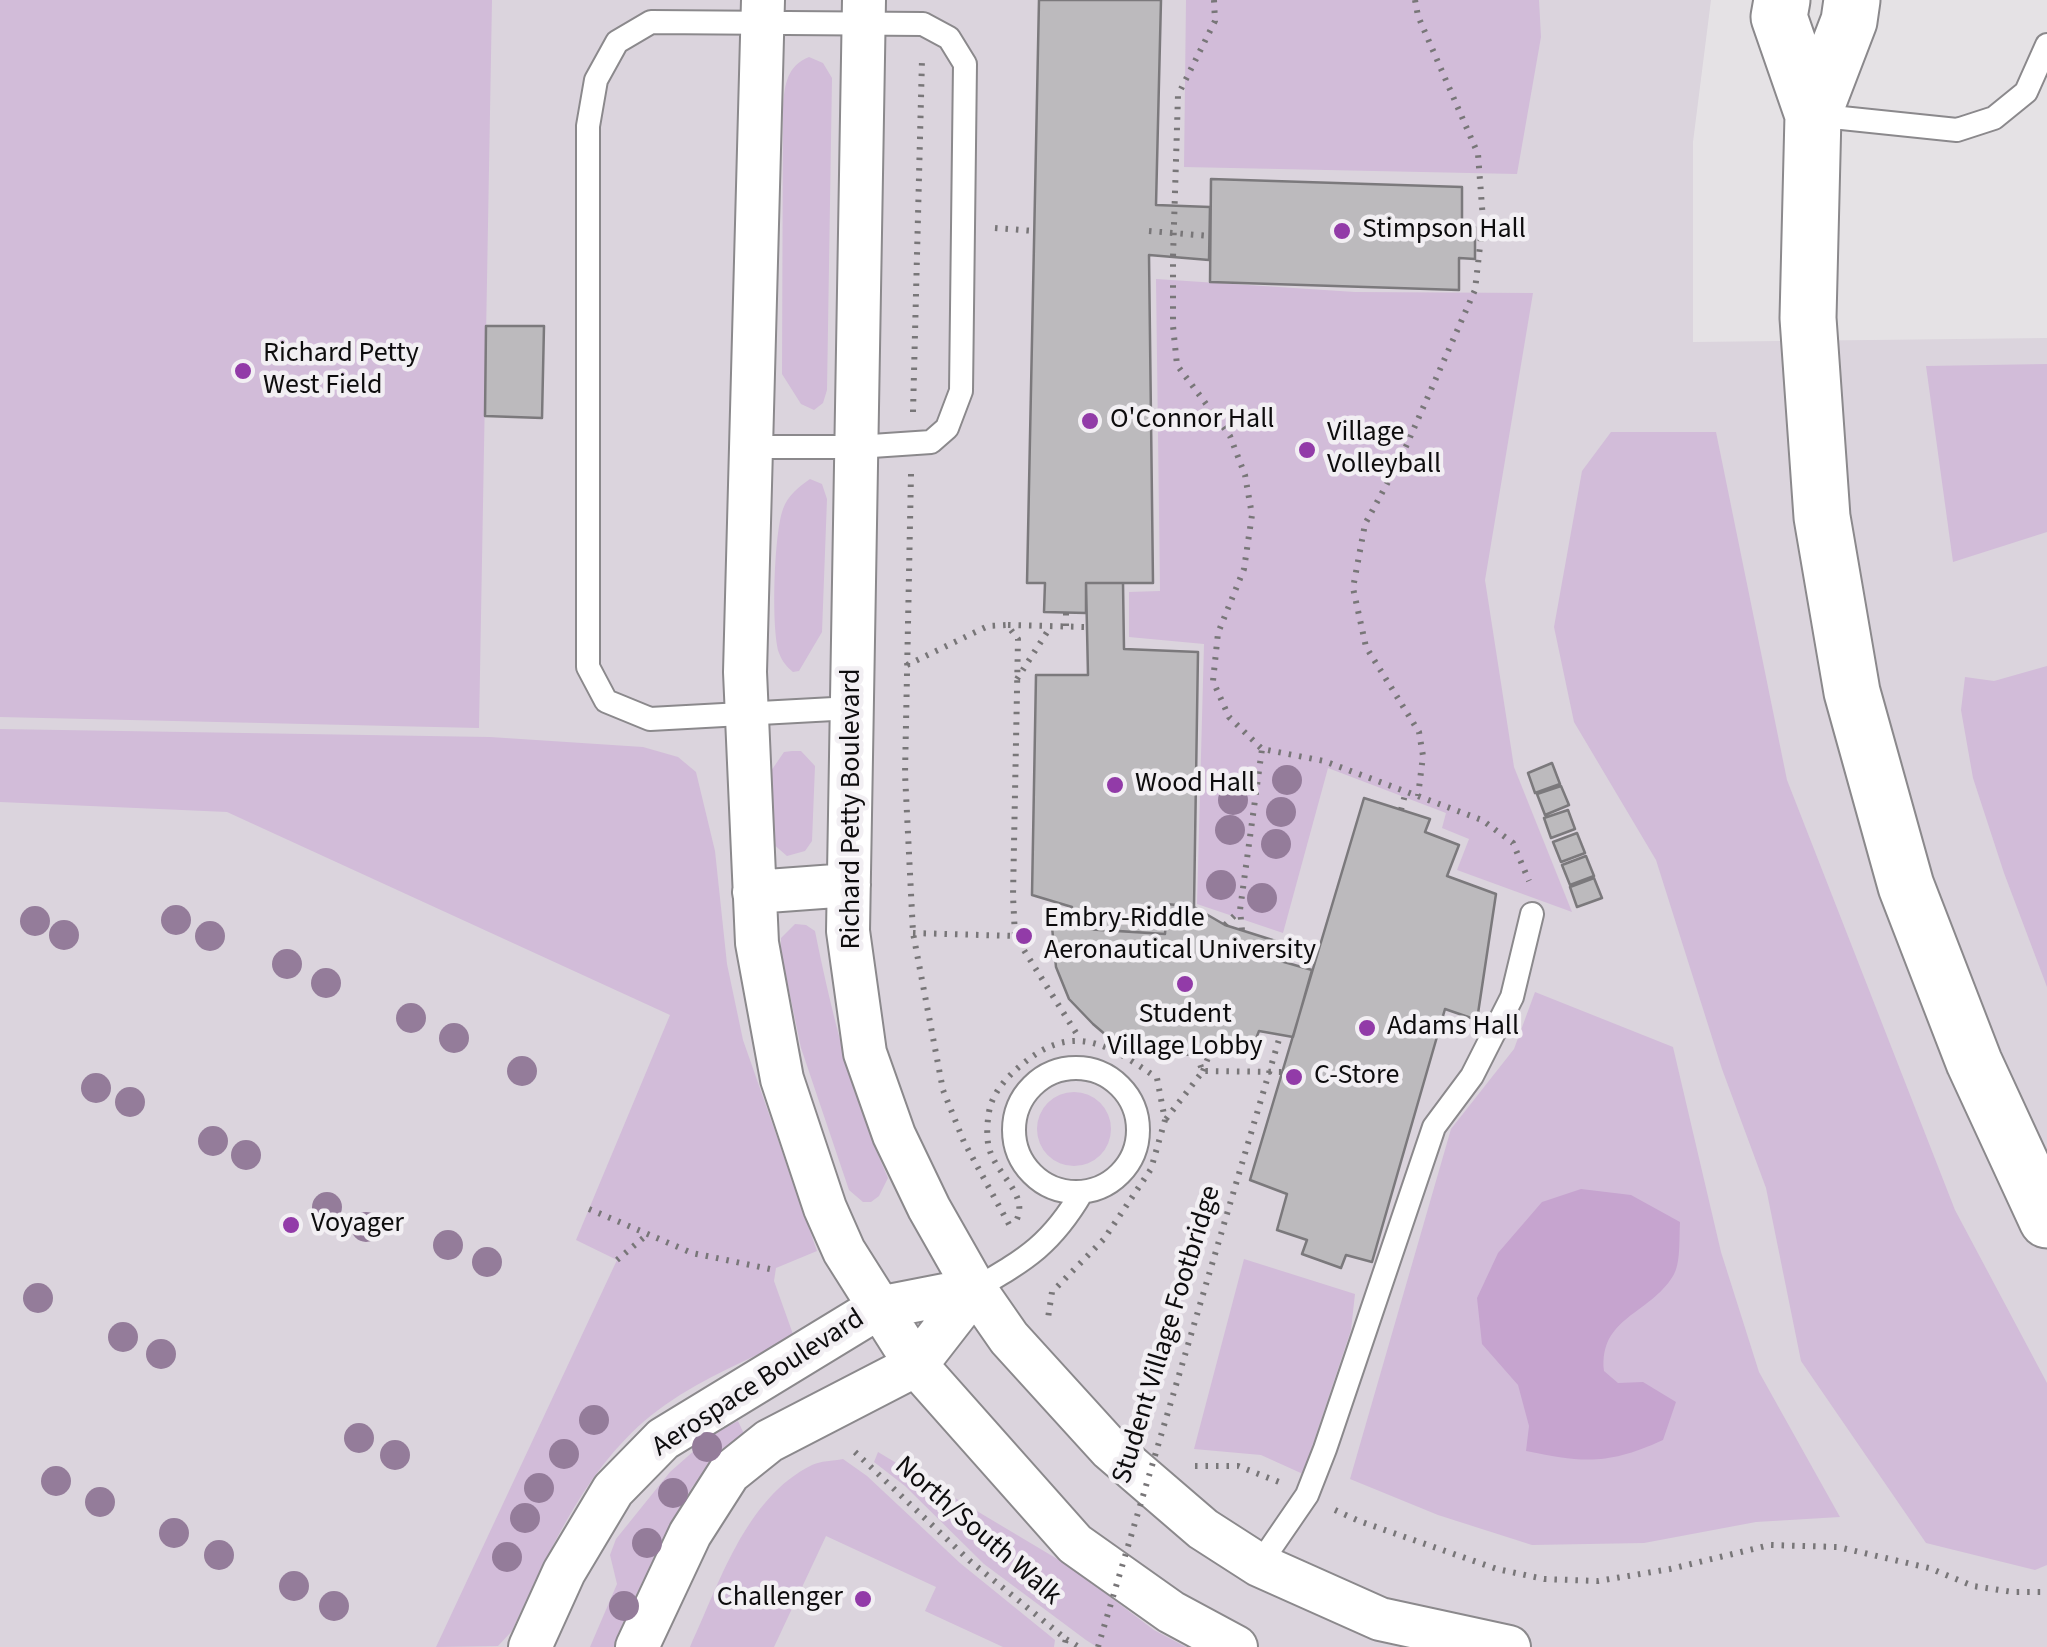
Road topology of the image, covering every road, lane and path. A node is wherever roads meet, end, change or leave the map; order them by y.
1 (1214, 0) edge
2 (1415, 0) edge
3 (1782, 0) edge
4 (1852, 0) edge
5 (762, 11) edge
6 (864, 11) edge
7 (923, 24) junction
8 (2047, 45) edge
9 (1813, 114) junction
10 (989, 228) dead end
11 (1034, 230) dead end
12 (1149, 231) dead end
13 (1174, 232) junction
14 (1209, 236) dead end
15 (912, 443) junction
16 (751, 447) junction
17 (857, 447) junction
18 (1066, 612) dead end
19 (1007, 624) junction
20 (1051, 625) junction
21 (1066, 626) junction
22 (1086, 626) dead end
23 (907, 665) junction
24 (1017, 680) junction
25 (852, 708) junction
26 (747, 716) junction
27 (1262, 750) junction
28 (1406, 791) junction
29 (1418, 796) junction
30 (1401, 810) dead end
31 (849, 884) junction
32 (754, 892) junction
33 (1530, 903) joint
34 (1240, 910) junction
35 (1225, 925) dead end
36 (1242, 930) dead end
37 (914, 933) junction
38 (1015, 936) junction
39 (1280, 1036) dead end
40 (1080, 1039) junction
41 (1197, 1055) dead end
42 (1210, 1055) dead end
43 (1203, 1071) junction
44 (1282, 1072) dead end
45 (1165, 1120) junction
46 (1082, 1192) junction
47 (589, 1210) dead end
48 (2047, 1220) edge
49 (648, 1234) junction
50 (617, 1260) dead end
51 (776, 1270) dead end
52 (974, 1289) junction
53 (878, 1308) junction
54 (1053, 1332) dead end
55 (916, 1364) junction
56 (1150, 1427) dead end
57 (1165, 1440) dead end
58 (854, 1452) dead end
59 (1195, 1466) dead end
60 (1306, 1495) junction
61 (1258, 1565) junction
62 (2047, 1592) edge
63 (1065, 1643) edge
64 (530, 1647) edge
65 (638, 1647) edge
66 (1079, 1647) edge
67 (1098, 1647) edge
68 (1236, 1647) edge
69 (1509, 1647) edge

1 - 13 path
2 - 29 path
3 - 9 main road
4 - 9 main road
5 - 6 lane
5 - 16 street
5 - 26 lane
6 - 7 lane
6 - 17 street, Richard Petty Boulevard
7 - 15 path
7 - 15 lane
8 - 9 lane
9 - 48 main road
10 - 11 path
12 - 13 path
13 - 14 path
13 - 27 path
15 - 17 lane
15 - 23 path
16 - 17 lane
16 - 26 street
17 - 25 street, Richard Petty Boulevard
18 - 21 path
19 - 20 path
19 - 23 path
19 - 24 path
20 - 21 path
20 - 24 path
21 - 22 path
23 - 37 path
24 - 38 path
25 - 26 lane
25 - 31 street, Richard Petty Boulevard
26 - 32 street
27 - 28 path
27 - 34 path
28 - 29 path
28 - 30 path
29 - 33 path
31 - 32 street
31 - 52 street, Richard Petty Boulevard
32 - 53 street
33 - 60 lane
34 - 35 path
34 - 36 path
37 - 38 path
37 - 40 path
38 - 40 path
39 - 67 path, Student Village Footbridge, bridge
40 - 45 path
41 - 43 path
42 - 43 path
43 - 44 path
43 - 45 path
45 - 54 path
46 - 46 lane
46 - 52 lane, Aerospace Boulevard
47 - 49 path
49 - 50 path
49 - 51 path
52 - 53 street, Aerospace Boulevard
52 - 55 street, Aerospace Boulevard
52 - 61 street, Richard Petty Boulevard
53 - 55 street
53 - 64 street, Aerospace Boulevard
55 - 65 street, Aerospace Boulevard
55 - 68 street
56 - 57 path
58 - 63 path, North/South Walk
59 - 60 path
60 - 61 lane
60 - 62 path
61 - 69 street, Richard Petty Boulevard
63 - 66 path, North/South Walk

